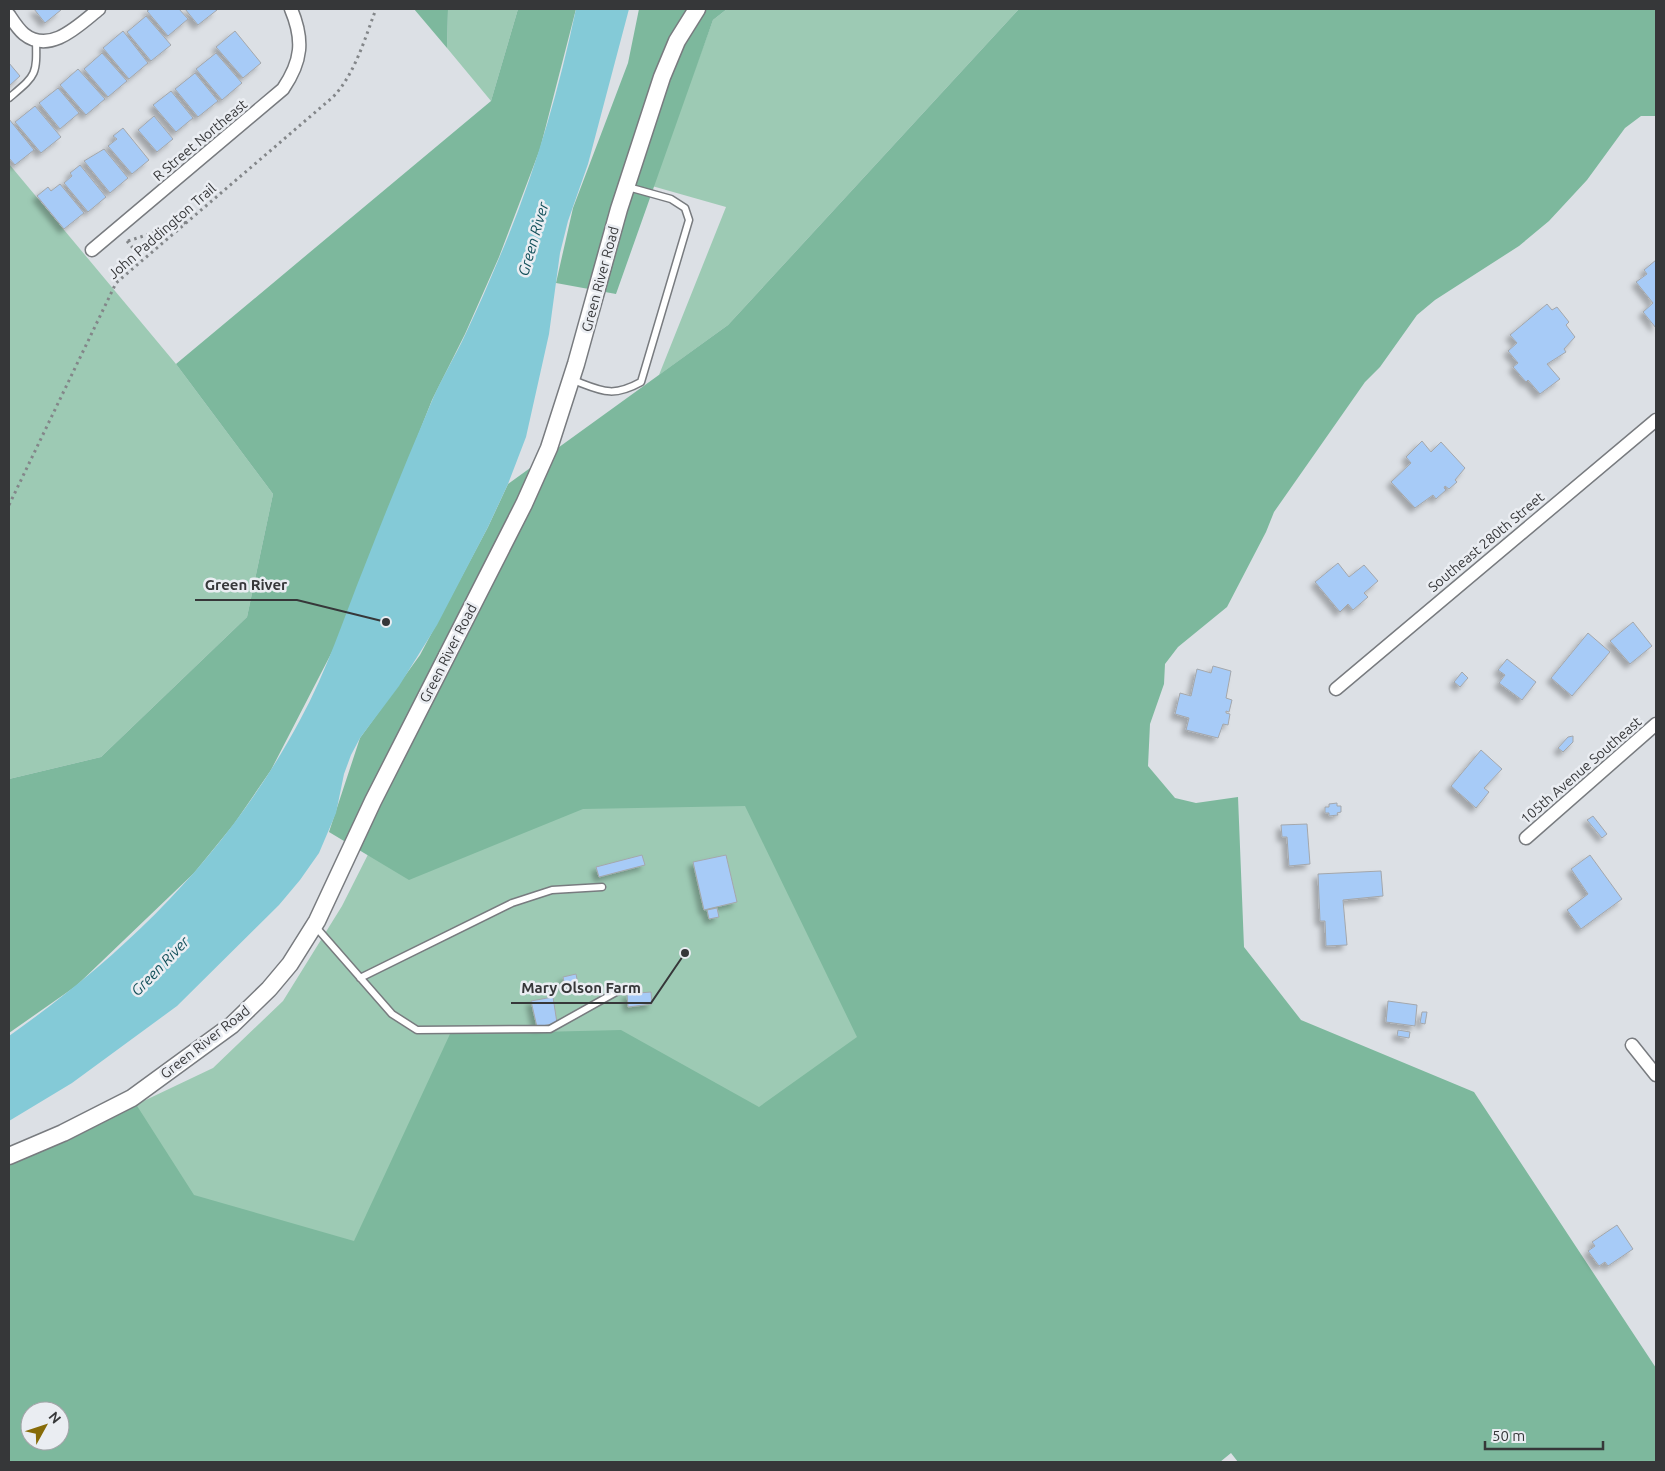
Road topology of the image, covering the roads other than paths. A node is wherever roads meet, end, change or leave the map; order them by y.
1 (98, 9) edge
2 (291, 9) edge
3 (697, 9) edge
4 (9, 16) edge
5 (36, 40) junction
6 (9, 98) edge
7 (626, 186) junction
8 (92, 250) dead end
9 (571, 380) junction
10 (1656, 420) edge
11 (1336, 690) dead end
12 (1656, 724) edge
13 (1526, 838) dead end
14 (602, 887) dead end
15 (314, 925) junction
16 (360, 978) junction
17 (618, 991) dead end
18 (1632, 1044) dead end
19 (1656, 1075) edge
20 (9, 1156) edge

1 - 5 street
2 - 8 street, R Street Northeast
3 - 7 street, Green River Road
4 - 5 street
5 - 6 lane
7 - 9 street, Green River Road
7 - 9 lane
9 - 15 street, Green River Road
10 - 11 street, Southeast 280th Street
12 - 13 street, 105th Avenue Southeast
14 - 16 lane
15 - 16 lane
15 - 20 street, Green River Road
16 - 17 lane
18 - 19 street

